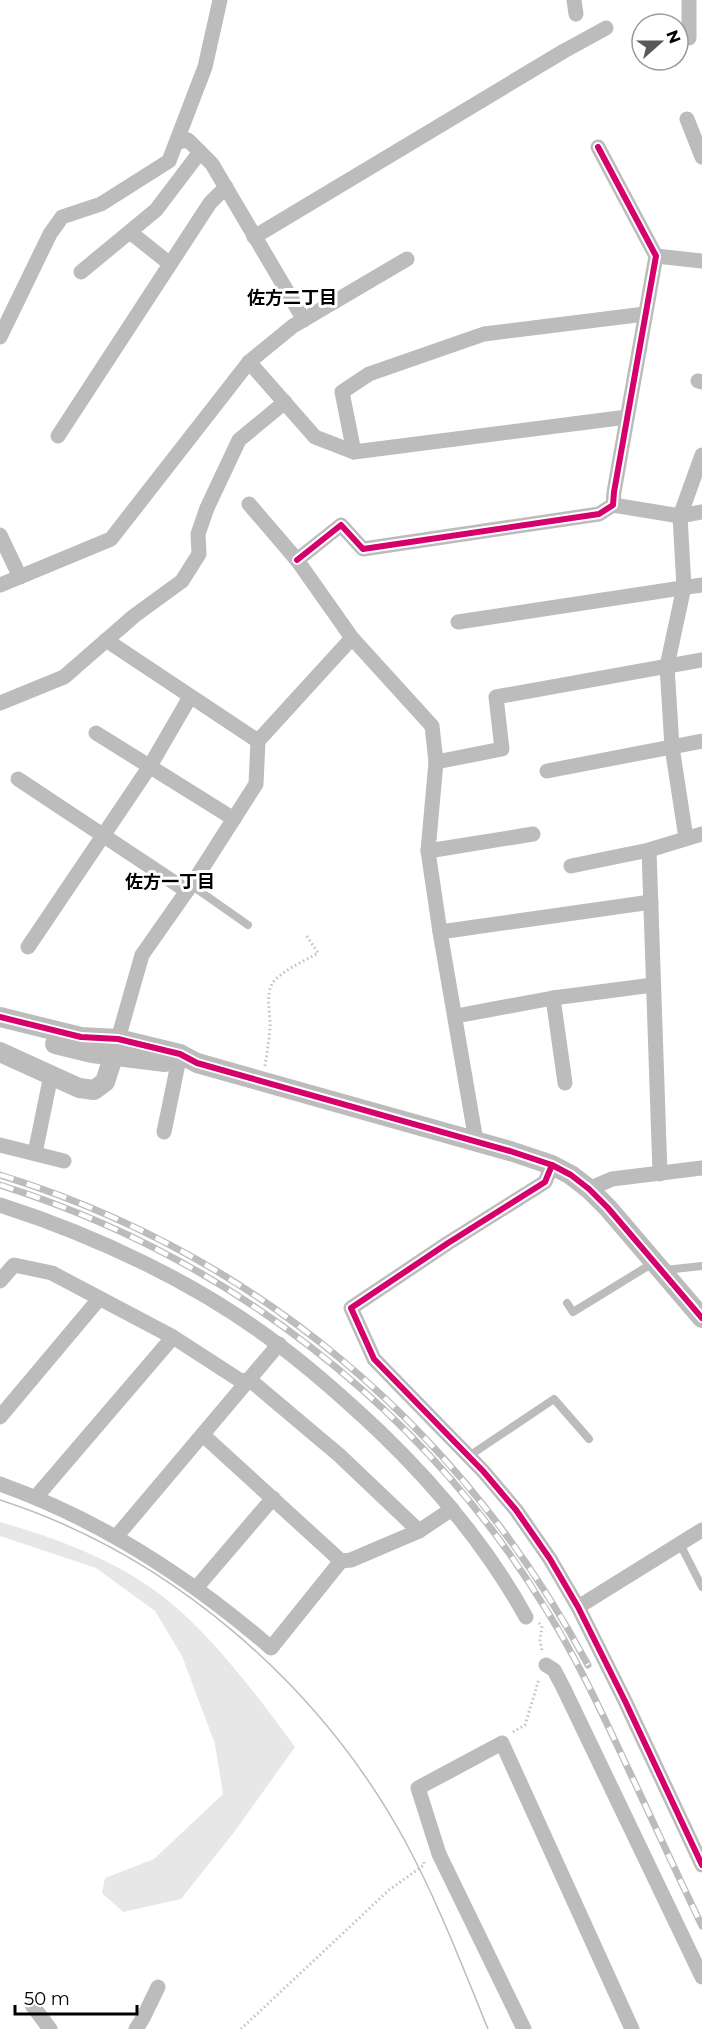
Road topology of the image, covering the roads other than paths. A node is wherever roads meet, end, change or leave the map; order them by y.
1 (220, 0) edge
2 (606, 28) dead end
3 (687, 119) dead end
4 (177, 142) junction
5 (598, 147) dead end
6 (200, 152) junction
7 (702, 157) edge
8 (226, 187) junction
9 (130, 232) junction
10 (254, 237) junction
11 (656, 256) junction
12 (407, 259) dead end
13 (702, 261) edge
14 (170, 264) junction
15 (81, 272) dead end
16 (645, 314) junction
17 (304, 320) junction
18 (0, 337) edge
19 (249, 362) junction
20 (285, 402) junction
21 (627, 417) junction
22 (58, 436) dead end
23 (354, 452) junction
24 (702, 455) edge
25 (249, 504) dead end
26 (613, 505) junction
27 (702, 512) edge
28 (680, 516) junction
29 (0, 536) edge
30 (297, 560) junction
31 (20, 577) junction
32 (0, 585) edge
33 (702, 585) edge
34 (684, 587) junction
35 (458, 622) dead end
36 (352, 638) junction
37 (106, 640) junction
38 (702, 660) edge
39 (667, 666) junction
40 (190, 697) junction
41 (0, 703) edge
42 (96, 733) dead end
43 (258, 741) junction
44 (702, 741) edge
45 (672, 747) junction
46 (436, 762) junction
47 (150, 766) junction
48 (547, 771) dead end
49 (18, 779) dead end
50 (234, 819) junction
51 (533, 834) dead end
52 (702, 834) edge
53 (104, 835) junction
54 (686, 838) junction
55 (649, 850) junction
56 (428, 851) junction
57 (571, 866) dead end
58 (189, 888) junction
59 (651, 902) junction
60 (248, 925) dead end
61 (440, 932) junction
62 (27, 947) dead end
63 (652, 985) junction
64 (553, 998) junction
65 (456, 1016) junction
66 (0, 1018) edge
67 (116, 1047) junction
68 (0, 1052) edge
69 (185, 1060) junction
70 (51, 1075) junction
71 (565, 1083) dead end
72 (164, 1132) dead end
73 (476, 1142) junction
74 (0, 1145) edge
75 (34, 1153) junction
76 (63, 1161) dead end
77 (552, 1165) junction
78 (702, 1168) edge
79 (660, 1174) junction
80 (589, 1189) junction
81 (0, 1205) edge
82 (657, 1266) junction
83 (702, 1266) edge
84 (0, 1281) edge
85 (99, 1299) junction
86 (567, 1303) dead end
87 (702, 1318) edge
88 (173, 1337) junction
89 (279, 1344) junction
90 (250, 1380) junction
91 (0, 1418) edge
92 (203, 1435) junction
93 (589, 1439) dead end
94 (468, 1456) junction
95 (0, 1484) edge
96 (36, 1497) junction
97 (273, 1498) junction
98 (452, 1509) junction
99 (702, 1530) edge
100 (419, 1531) junction
101 (116, 1537) junction
102 (680, 1544) junction
103 (341, 1561) junction
104 (196, 1587) junction
105 (702, 1587) edge
106 (578, 1607) junction
107 (526, 1617) dead end
108 (546, 1665) road end
109 (702, 1865) edge
110 (702, 1977) edge
111 (158, 1987) dead end
112 (32, 2005) dead end
113 (50, 2029) edge
114 (136, 2029) edge
115 (524, 2029) edge
116 (633, 2029) edge

1 - 4 street
2 - 10 street
3 - 7 street
4 - 6 street
4 - 18 street
5 - 11 street
6 - 8 street
6 - 9 street
8 - 10 street
8 - 14 street
9 - 14 street
9 - 15 street
10 - 17 street
11 - 13 street
11 - 16 street
12 - 17 street
14 - 22 street
16 - 21 street
16 - 23 street
17 - 19 street
19 - 20 street
19 - 31 street
20 - 23 street
20 - 37 street
21 - 23 street
21 - 26 street
24 - 28 street
25 - 30 street
26 - 28 street
26 - 30 street
27 - 28 street
28 - 34 street
29 - 31 street
30 - 36 street
31 - 32 street
33 - 34 street
34 - 35 street
34 - 39 street
36 - 43 street
36 - 46 street
37 - 40 street
37 - 41 street
38 - 39 street
39 - 45 street
39 - 46 street
40 - 43 street
40 - 47 street
42 - 47 street
43 - 50 street
44 - 45 street
45 - 48 street
45 - 54 street
46 - 56 street
47 - 50 street
47 - 53 street
49 - 53 street
50 - 58 street
51 - 56 street
52 - 54 street
53 - 58 street
53 - 62 street
54 - 55 street
55 - 57 street
55 - 59 street
56 - 61 street
58 - 60 lane
58 - 67 street
59 - 61 street
59 - 63 street
61 - 65 street
63 - 64 street
63 - 79 street
64 - 65 street
64 - 71 street
65 - 73 street
66 - 67 street
67 - 69 street
67 - 70 street
68 - 70 street
69 - 72 street
69 - 73 street
70 - 75 street
73 - 77 street
74 - 75 street
75 - 76 street
77 - 80 street
77 - 94 street
78 - 79 street
79 - 80 street
80 - 82 street
81 - 89 street
82 - 83 lane
82 - 86 lane
82 - 87 street
84 - 85 street
85 - 88 street
85 - 91 street
88 - 90 street
88 - 96 street
89 - 90 street
89 - 98 street
90 - 92 street
90 - 100 street
92 - 97 street
92 - 101 street
93 - 94 lane
94 - 106 street
95 - 96 street
96 - 101 street
97 - 103 street
97 - 104 street
98 - 100 street
98 - 107 street
99 - 102 street
100 - 103 street
101 - 104 street
102 - 105 lane
102 - 106 street
103 - 104 street
106 - 109 street
108 - 110 street
111 - 114 street
112 - 113 street
115 - 116 street

